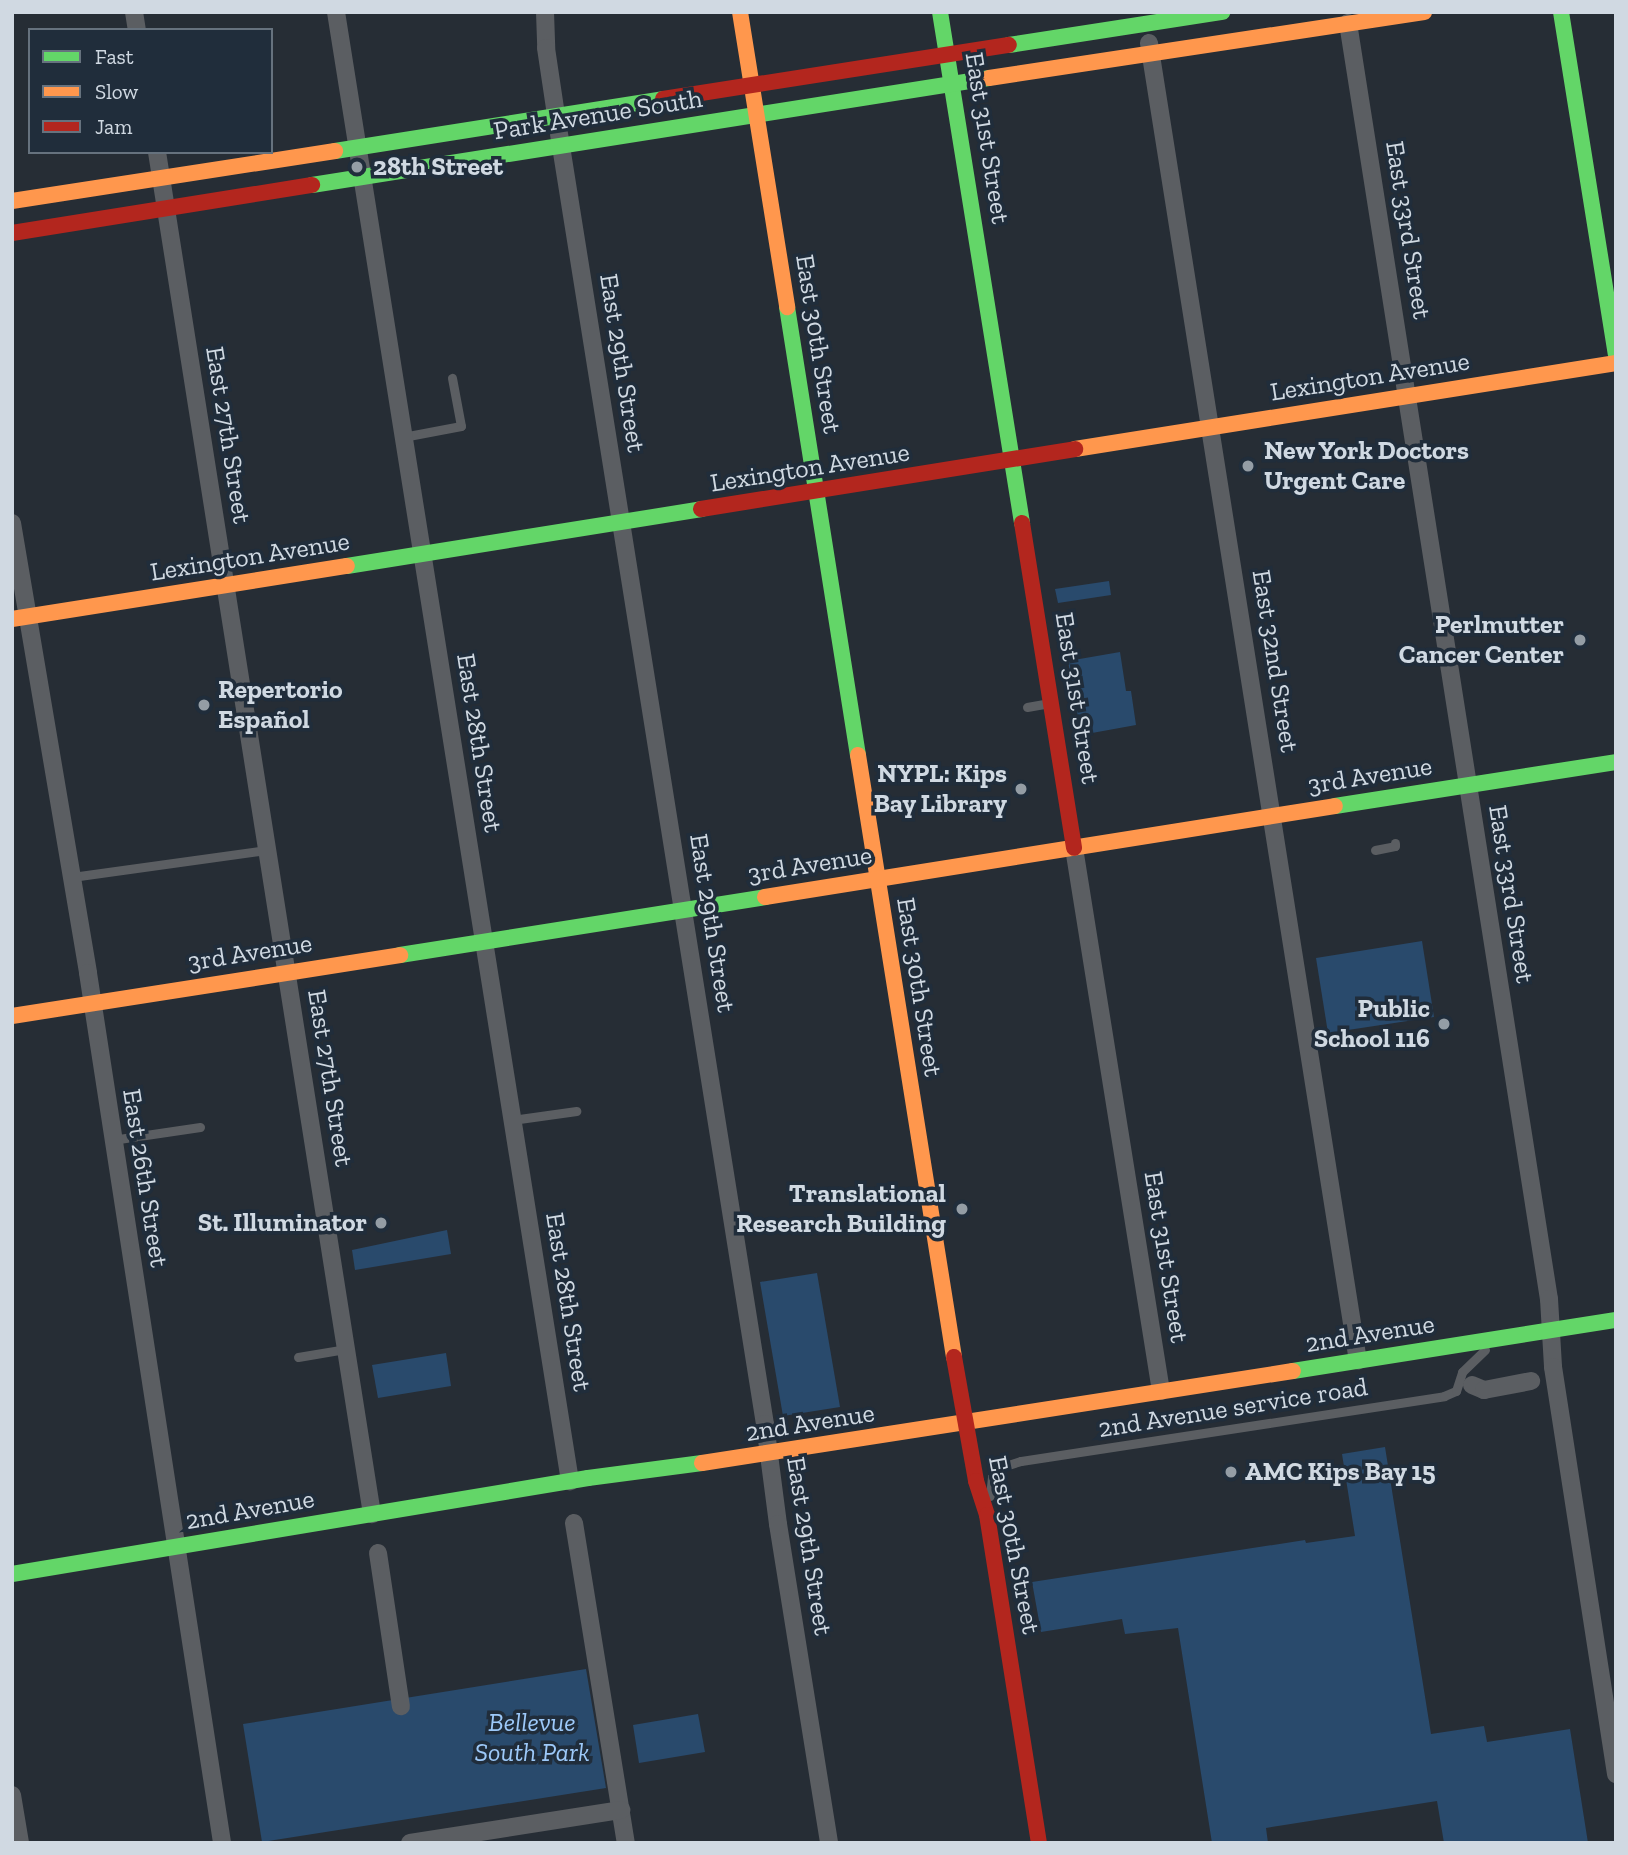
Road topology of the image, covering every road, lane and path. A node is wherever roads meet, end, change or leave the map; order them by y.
1 (336, 12) edge
2 (545, 12) edge
3 (740, 12) edge
4 (940, 12) edge
5 (1222, 12) edge
6 (1424, 12) edge
7 (1561, 12) edge
8 (1145, 18) edge
9 (1349, 18) edge
10 (947, 53) junction
11 (1150, 53) junction
12 (752, 84) junction
13 (952, 84) junction
14 (556, 115) junction
15 (757, 115) junction
16 (561, 146) junction
17 (358, 147) junction
18 (157, 154) edge
19 (364, 177) junction
20 (161, 178) junction
21 (12, 201) edge
22 (165, 209) junction
23 (12, 233) edge
24 (1616, 354) edge
25 (1616, 363) edge
26 (452, 378) dead end
27 (1407, 396) junction
28 (1210, 428) junction
29 (403, 437) junction
30 (1012, 460) junction
31 (816, 492) junction
32 (12, 523) edge
33 (621, 523) junction
34 (422, 554) junction
35 (226, 586) junction
36 (20, 618) edge
37 (1052, 703) junction
38 (1027, 707) dead end
39 (1616, 762) edge
40 (1467, 786) junction
41 (1273, 817) junction
42 (1395, 843) dead end
43 (1074, 848) junction
44 (268, 850) junction
45 (1375, 850) dead end
46 (72, 877) junction
47 (877, 879) junction
48 (682, 909) junction
49 (484, 941) junction
50 (287, 972) junction
51 (92, 1003) junction
52 (12, 1016) edge
53 (576, 1111) dead end
54 (512, 1120) junction
55 (200, 1127) dead end
56 (112, 1140) junction
57 (1616, 1320) edge
58 (1550, 1330) junction
59 (1497, 1338) junction
60 (346, 1349) junction
61 (298, 1357) dead end
62 (1358, 1361) junction
63 (1531, 1381) dead end
64 (1472, 1385) dead end
65 (1161, 1391) junction
66 (965, 1423) junction
67 (768, 1455) junction
68 (570, 1481) junction
69 (372, 1514) junction
70 (987, 1515) junction
71 (574, 1522) dead end
72 (174, 1548) junction
73 (377, 1553) dead end
74 (12, 1574) edge
75 (401, 1706) dead end
76 (1616, 1774) edge
77 (12, 1795) edge
78 (621, 1810) junction
79 (20, 1843) edge
80 (222, 1843) edge
81 (410, 1843) edge
82 (626, 1843) edge
83 (829, 1843) edge
84 (1039, 1843) edge

1 - 17 street, East 28th Street
2 - 14 street, East 29th Street
3 - 12 main road, East 30th Street
4 - 10 main road, East 31st Street
5 - 8 main road, Park Avenue South
6 - 9 main road, Park Avenue South
7 - 24 main road
8 - 10 main road, Park Avenue South
8 - 11 street, East 32nd Street
9 - 11 main road, Park Avenue South
9 - 27 street, East 33rd Street
10 - 12 main road, Park Avenue South
10 - 13 main road, East 31st Street
11 - 13 main road, Park Avenue South
11 - 28 street, East 32nd Street
12 - 14 main road, Park Avenue South
12 - 15 main road, East 30th Street
13 - 15 main road, Park Avenue South
13 - 30 main road, East 31st Street
14 - 16 street, East 29th Street
14 - 17 main road, Park Avenue South
15 - 16 main road, Park Avenue South
15 - 31 main road, East 30th Street
16 - 19 main road, Park Avenue South
16 - 33 street, East 29th Street
17 - 19 street, East 28th Street
17 - 20 main road, Park Avenue South
18 - 20 street, East 27th Street
19 - 22 main road, Park Avenue South
19 - 29 street, East 28th Street
20 - 21 main road, Park Avenue South
20 - 22 street, East 27th Street
22 - 23 main road, Park Avenue South
22 - 35 street, East 27th Street
25 - 27 main road, Lexington Avenue
26 - 29 lane
27 - 28 main road, Lexington Avenue
27 - 40 street, East 33rd Street
28 - 30 main road, Lexington Avenue
28 - 41 street, East 32nd Street
29 - 34 street, East 28th Street
30 - 31 main road, Lexington Avenue
30 - 37 main road, East 31st Street
31 - 33 main road, Lexington Avenue
31 - 47 main road, East 30th Street
32 - 36 street, East 26th Street
33 - 34 main road, Lexington Avenue
33 - 48 street, East 29th Street
34 - 35 main road, Lexington Avenue
34 - 49 street, East 28th Street
35 - 36 main road, Lexington Avenue
35 - 44 street, East 27th Street
36 - 46 street, East 26th Street
37 - 38 lane
37 - 43 main road, East 31st Street
39 - 40 main road, 3rd Avenue
40 - 41 main road, 3rd Avenue
40 - 58 street, East 33rd Street
41 - 43 main road, 3rd Avenue
41 - 62 street, East 32nd Street
42 - 45 lane
43 - 47 main road, 3rd Avenue
43 - 65 street, East 31st Street
44 - 46 lane
44 - 50 street, East 27th Street
46 - 51 street, East 26th Street
47 - 48 main road, 3rd Avenue
47 - 66 main road, East 30th Street
48 - 49 main road, 3rd Avenue
48 - 67 street, East 29th Street
49 - 50 main road, 3rd Avenue
49 - 54 street, East 28th Street
50 - 51 main road, 3rd Avenue
50 - 60 street, East 27th Street
51 - 52 main road, 3rd Avenue
51 - 56 street, East 26th Street
53 - 54 lane
54 - 68 street, East 28th Street
55 - 56 lane
56 - 72 street, East 26th Street
57 - 58 main road, 2nd Avenue
58 - 59 main road, 2nd Avenue
58 - 76 street, East 33rd Street
59 - 62 main road, 2nd Avenue
59 - 70 lane, 2nd Avenue service road
60 - 61 lane
60 - 69 street, East 27th Street
62 - 65 main road, 2nd Avenue
63 - 64 street
65 - 66 main road, 2nd Avenue
66 - 67 main road, 2nd Avenue
66 - 70 main road, East 30th Street
67 - 68 main road, 2nd Avenue
67 - 83 street, East 29th Street
68 - 69 main road, 2nd Avenue
69 - 72 main road, 2nd Avenue
70 - 84 main road, East 30th Street
71 - 78 street
72 - 74 main road, 2nd Avenue
72 - 80 street, East 26th Street
73 - 75 street
77 - 79 street
78 - 81 street
78 - 82 street

